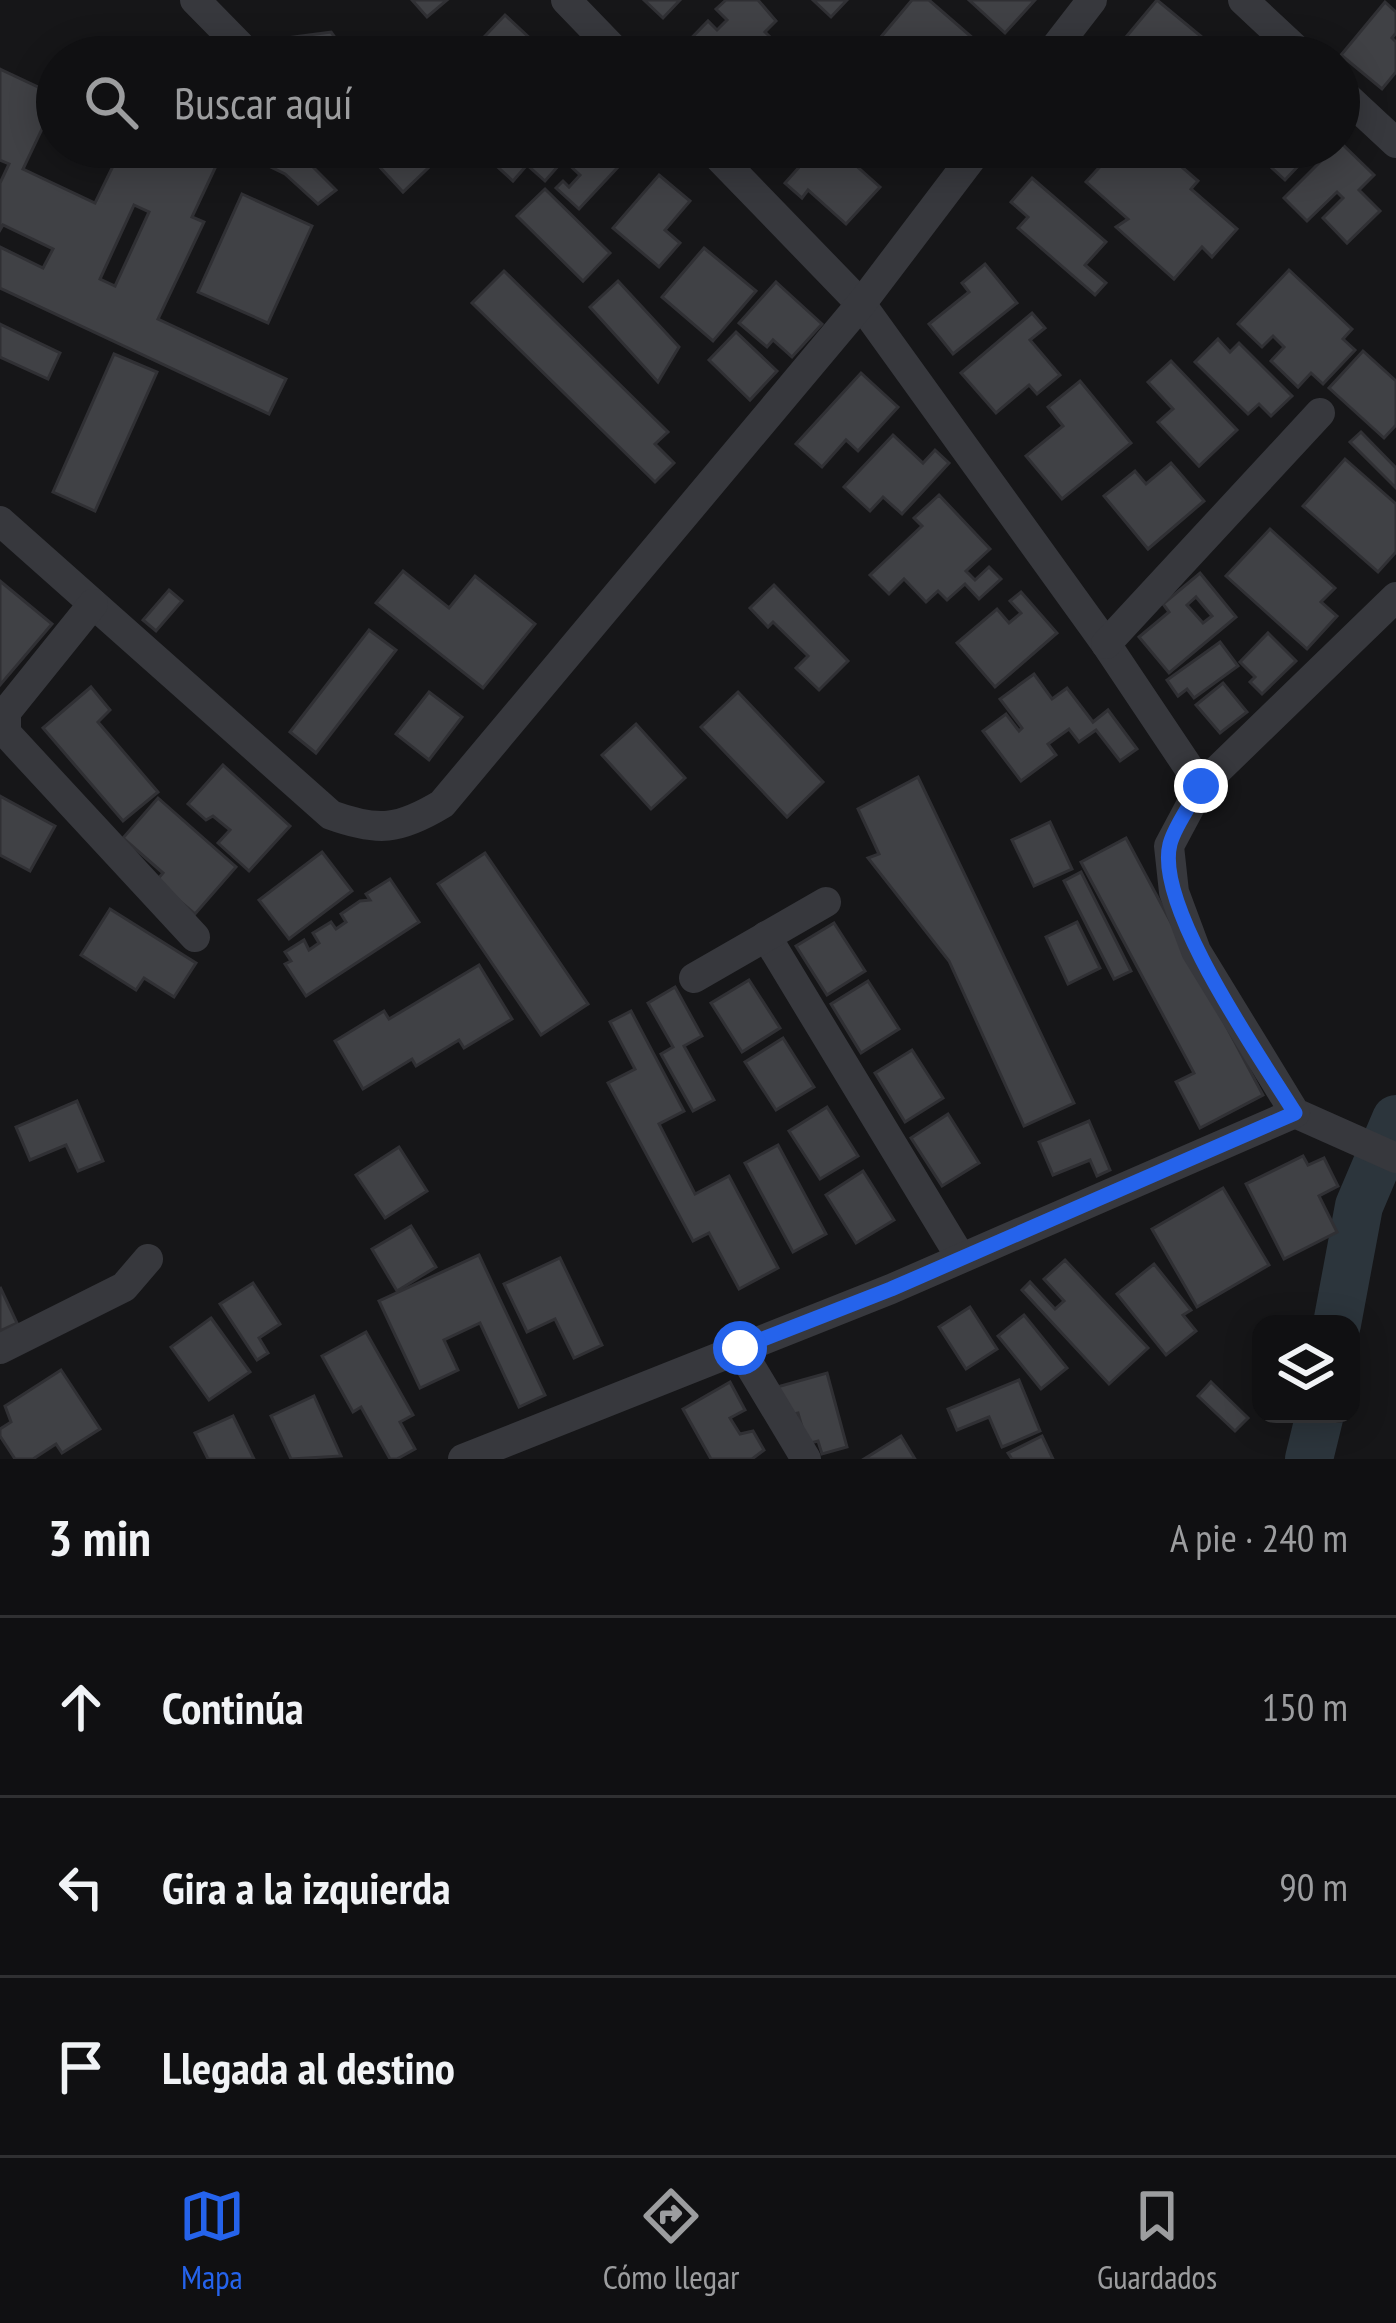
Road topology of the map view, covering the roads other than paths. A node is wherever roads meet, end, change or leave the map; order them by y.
1 (195, 0) edge
2 (566, 0) edge
3 (1092, 0) edge
4 (1243, 0) edge
5 (230, 36) edge
6 (601, 36) edge
7 (1064, 36) edge
8 (1282, 36) edge
9 (1360, 110) edge
10 (1396, 143) edge
11 (729, 168) edge
12 (964, 168) edge
13 (861, 304) junction
14 (1319, 413) dead end
15 (0, 521) edge
16 (1396, 597) edge
17 (93, 604) junction
18 (1106, 644) junction
19 (1201, 786) junction
20 (826, 902) dead end
21 (766, 936) junction
22 (195, 937) dead end
23 (694, 978) dead end
24 (1295, 1113) junction
25 (1396, 1158) edge
26 (961, 1258) junction
27 (148, 1259) dead end
28 (740, 1348) junction
29 (0, 1349) edge
30 (463, 1459) edge
31 (806, 1459) edge

1 - 5 street
2 - 6 street
3 - 7 street
4 - 8 street
9 - 10 street
11 - 13 street
12 - 13 street
13 - 17 street
13 - 18 street
14 - 18 street
15 - 17 street
16 - 19 street
17 - 22 street
18 - 19 street
19 - 24 street
20 - 21 street
21 - 23 street
21 - 26 street
24 - 25 street
24 - 26 street
26 - 28 street
27 - 29 street
28 - 30 street
28 - 31 street

